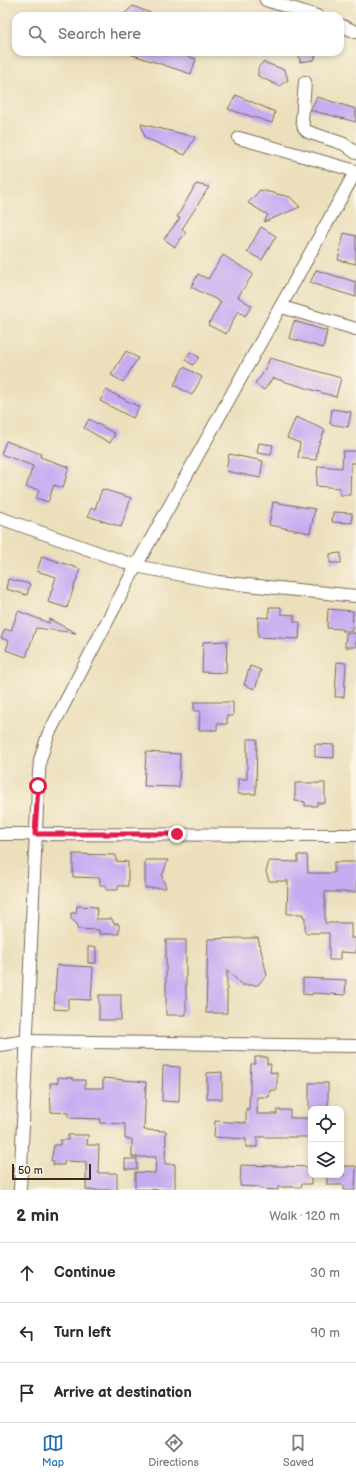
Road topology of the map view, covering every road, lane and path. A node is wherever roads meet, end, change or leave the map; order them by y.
1 (266, 0) edge
2 (304, 12) edge
3 (344, 27) edge
4 (356, 32) edge
5 (305, 82) dead end
6 (239, 138) dead end
7 (356, 153) edge
8 (282, 307) junction
9 (356, 329) edge
10 (0, 518) edge
11 (136, 566) junction
12 (356, 596) edge
13 (0, 834) edge
14 (35, 834) junction
15 (356, 835) edge
16 (26, 1041) junction
17 (0, 1045) edge
18 (356, 1046) edge
19 (20, 1190) edge

1 - 2 street
3 - 4 street
5 - 7 street
6 - 8 street
8 - 9 street
8 - 11 street
10 - 11 street
11 - 12 street
11 - 14 street
13 - 14 street
14 - 15 street
14 - 16 street
16 - 17 street
16 - 18 street
16 - 19 street

